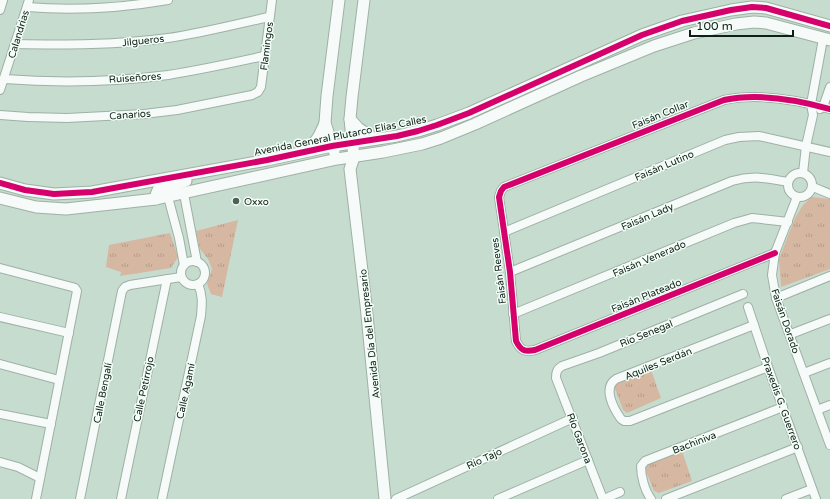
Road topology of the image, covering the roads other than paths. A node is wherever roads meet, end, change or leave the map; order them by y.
1 (168, 0) edge
2 (272, 0) edge
3 (339, 0) edge
4 (364, 0) edge
5 (28, 3) edge
6 (269, 17) junction
7 (830, 26) edge
8 (827, 40) edge
9 (15, 44) junction
10 (264, 56) junction
11 (585, 61) junction
12 (581, 76) junction
13 (4, 79) junction
14 (830, 87) edge
15 (0, 90) edge
16 (258, 92) joint
17 (811, 104) junction
18 (826, 108) edge
19 (813, 115) junction
20 (0, 116) edge
21 (350, 119) junction
22 (325, 123) junction
23 (376, 139) junction
24 (352, 143) junction
25 (332, 146) junction
26 (806, 146) junction
27 (306, 151) junction
28 (830, 152) edge
29 (354, 157) junction
30 (337, 159) junction
31 (350, 170) junction
32 (198, 172) junction
33 (803, 172) junction
34 (788, 182) junction
35 (0, 183) edge
36 (504, 187) joint
37 (813, 187) junction
38 (184, 194) junction
39 (830, 194) edge
40 (168, 197) junction
41 (798, 197) junction
42 (0, 198) edge
43 (156, 199) junction
44 (188, 216) junction
45 (174, 219) junction
46 (788, 222) junction
47 (504, 232) junction
48 (775, 254) junction
49 (198, 262) junction
50 (184, 265) junction
51 (0, 268) edge
52 (510, 272) junction
53 (830, 276) edge
54 (181, 277) junction
55 (167, 279) junction
56 (198, 284) junction
57 (743, 294) dead end
58 (776, 298) junction
59 (748, 307) dead end
60 (513, 314) junction
61 (0, 316) edge
62 (830, 319) edge
63 (754, 324) junction
64 (69, 333) junction
65 (791, 334) junction
66 (523, 351) joint
67 (830, 363) edge
68 (0, 364) edge
69 (768, 367) junction
70 (804, 373) junction
71 (556, 378) joint
72 (59, 380) junction
73 (830, 405) edge
74 (783, 407) junction
75 (817, 410) junction
76 (0, 414) edge
77 (573, 418) junction
78 (50, 424) junction
79 (830, 445) edge
80 (798, 447) junction
81 (588, 460) junction
82 (0, 462) edge
83 (40, 478) junction
84 (812, 488) junction
85 (620, 492) dead end
86 (36, 499) edge
87 (80, 499) edge
88 (121, 499) edge
89 (162, 499) edge
90 (385, 499) edge
91 (396, 499) edge
92 (498, 499) edge
93 (604, 499) edge
94 (651, 499) edge
95 (666, 499) edge
96 (786, 499) edge
97 (816, 499) edge

1 - 5 street
2 - 6 street, Flamingos
3 - 22 street
4 - 21 street, Avenida Día del Empresario
5 - 9 street, Calandrias
6 - 9 street, Jilgueros
6 - 10 street, Flamingos
7 - 11 street, Avenida General Plutarco Elías Calles
8 - 12 street
8 - 17 street
9 - 13 street, Calandrias
10 - 13 street, Ruiseñores
10 - 16 street, Flamingos
11 - 12 street
11 - 23 street, Avenida General Plutarco Elías Calles
12 - 29 street
13 - 15 street, Calandrias
14 - 18 street
16 - 20 street, Canarios
17 - 18 street, Faisán Collar
17 - 19 street
17 - 36 street, Faisán Collar
18 - 19 street
19 - 26 street
21 - 23 street
21 - 24 street, Avenida Día del Empresario
22 - 25 street
22 - 27 street
23 - 24 street, Avenida General Plutarco Elías Calles
24 - 25 street, Avenida General Plutarco Elías Calles
24 - 29 street, Avenida Día del Empresario
25 - 27 street, Avenida General Plutarco Elías Calles
25 - 30 street
26 - 28 street, Faisán Lutino
26 - 33 street
26 - 47 street, Faisán Lutino
27 - 32 street, Avenida General Plutarco Elías Calles
29 - 30 street
29 - 31 street, Avenida Día del Empresario
30 - 31 street
30 - 38 street
31 - 90 street, Avenida Día del Empresario
32 - 35 street, Avenida General Plutarco Elías Calles
32 - 43 street
33 - 34 street
33 - 37 street
34 - 41 street
34 - 52 street, Faisán Lady
36 - 47 street, Faisán Reeves
37 - 39 street
37 - 41 street
38 - 40 street
38 - 44 street
40 - 43 street
40 - 45 street
41 - 46 street, Faisán Dorado
42 - 43 street
44 - 45 street
44 - 49 street
45 - 50 street
46 - 48 street, Faisán Dorado
46 - 60 street, Faisán Venerado
47 - 52 street, Faisán Reeves
48 - 58 street, Faisán Dorado
48 - 66 street, Faisán Plateado
49 - 50 street
49 - 56 street
50 - 54 street
51 - 64 street
52 - 60 street, Faisán Reeves
53 - 58 street
54 - 55 street
54 - 56 street
55 - 87 street, Calle Bengalí
55 - 88 street, Calle Petirrojo
56 - 89 street, Calle Agamí
57 - 71 street, Río Senegal
58 - 65 street, Faisán Dorado
59 - 63 street, Praxedis G. Guerrero
60 - 66 street, Faisán Reeves
61 - 64 street
62 - 65 street
63 - 69 street, Praxedis G. Guerrero
63 - 69 street, Aquiles Serdán
64 - 72 street
65 - 70 street, Faisán Dorado
67 - 70 street
68 - 72 street
69 - 74 street, Praxedis G. Guerrero
70 - 75 street, Faisán Dorado
71 - 77 street, Río Garona
72 - 78 street
73 - 75 street
74 - 80 street, Praxedis G. Guerrero
74 - 94 street, Bachiniva
75 - 79 street, Faisán Dorado
76 - 78 street
77 - 81 street, Río Garona
77 - 91 street, Río Tajo
78 - 83 street
80 - 84 street, Praxedis G. Guerrero
80 - 95 street
81 - 92 street
81 - 93 street, Río Garona
82 - 83 street
83 - 86 street
84 - 96 street
84 - 97 street, Praxedis G. Guerrero
85 - 93 street

